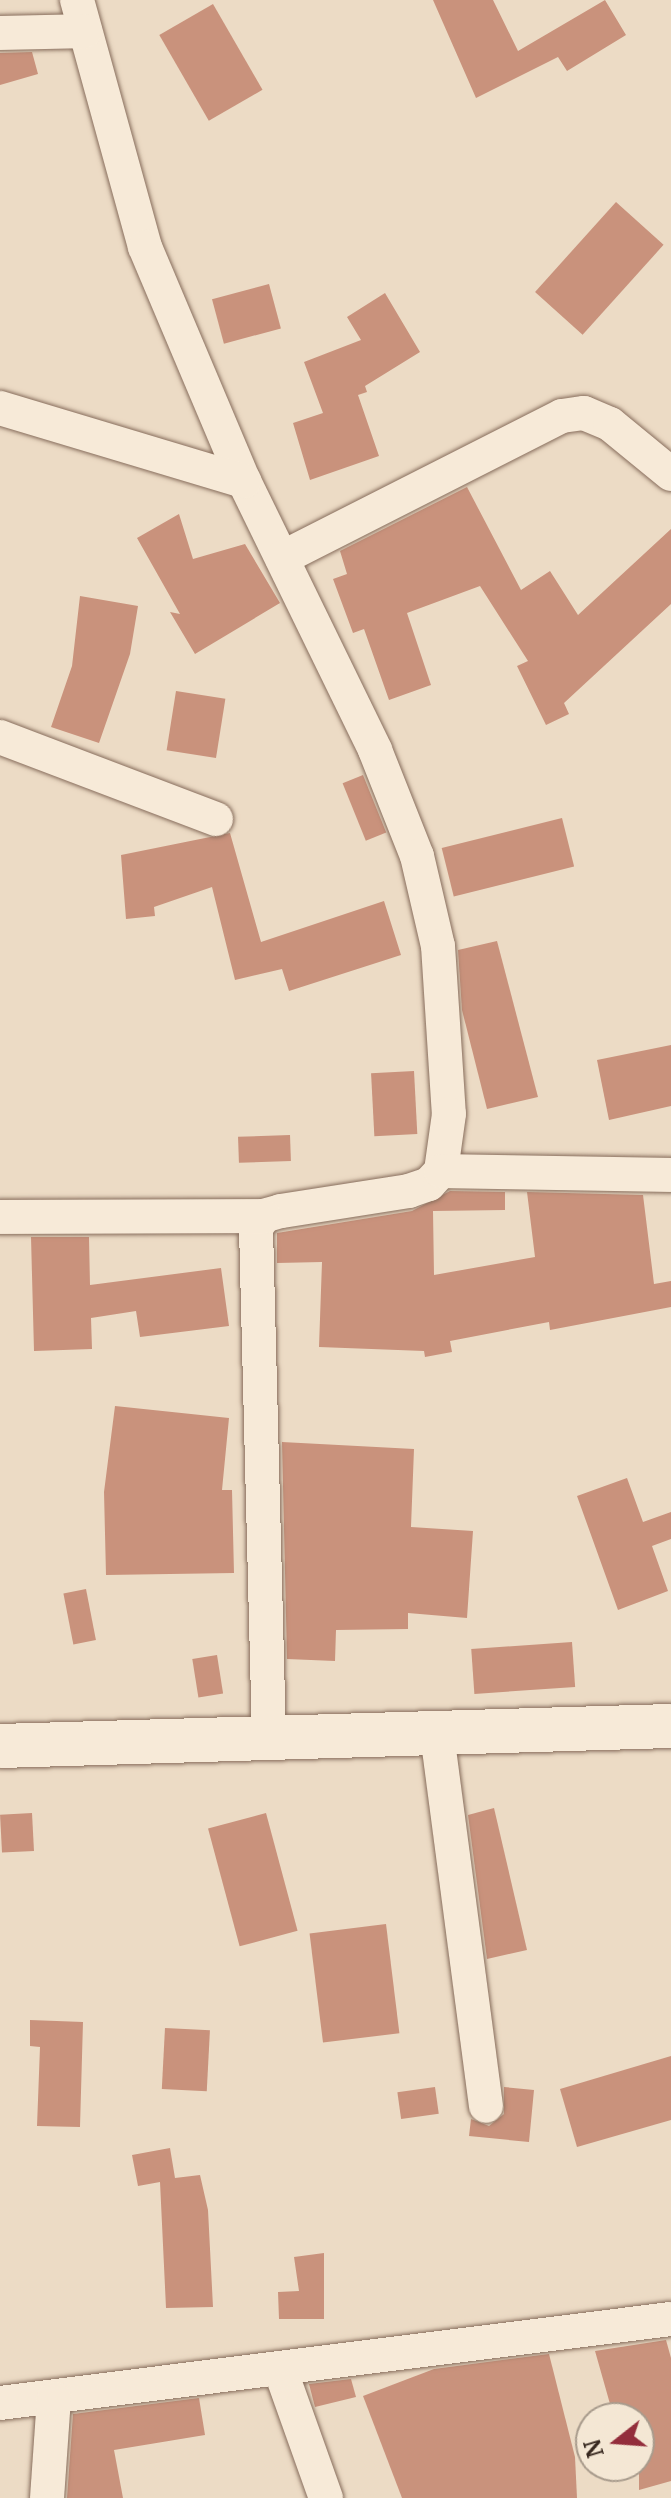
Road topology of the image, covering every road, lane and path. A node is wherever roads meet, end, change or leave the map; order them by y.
1 (81, 16) edge
2 (0, 33) edge
3 (0, 408) edge
4 (671, 474) edge
5 (244, 481) junction
6 (282, 558) junction
7 (0, 737) edge
8 (216, 819) dead end
9 (441, 1171) junction
10 (671, 1175) edge
11 (264, 1216) junction
12 (0, 1217) edge
13 (671, 1726) edge
14 (437, 1734) junction
15 (269, 1737) junction
16 (0, 1746) edge
17 (486, 2106) dead end
18 (671, 2319) edge
19 (280, 2369) junction
20 (54, 2398) junction
21 (0, 2403) edge
22 (47, 2498) edge
23 (326, 2498) edge

1 - 2 street
1 - 5 street
3 - 5 street
4 - 6 street
5 - 6 street
6 - 9 street
7 - 8 street
9 - 10 street
9 - 11 street
11 - 12 street
11 - 15 street
13 - 14 main road
14 - 15 main road
14 - 17 street
15 - 16 main road
18 - 19 street
19 - 20 street
19 - 23 street
20 - 21 street
20 - 22 street

